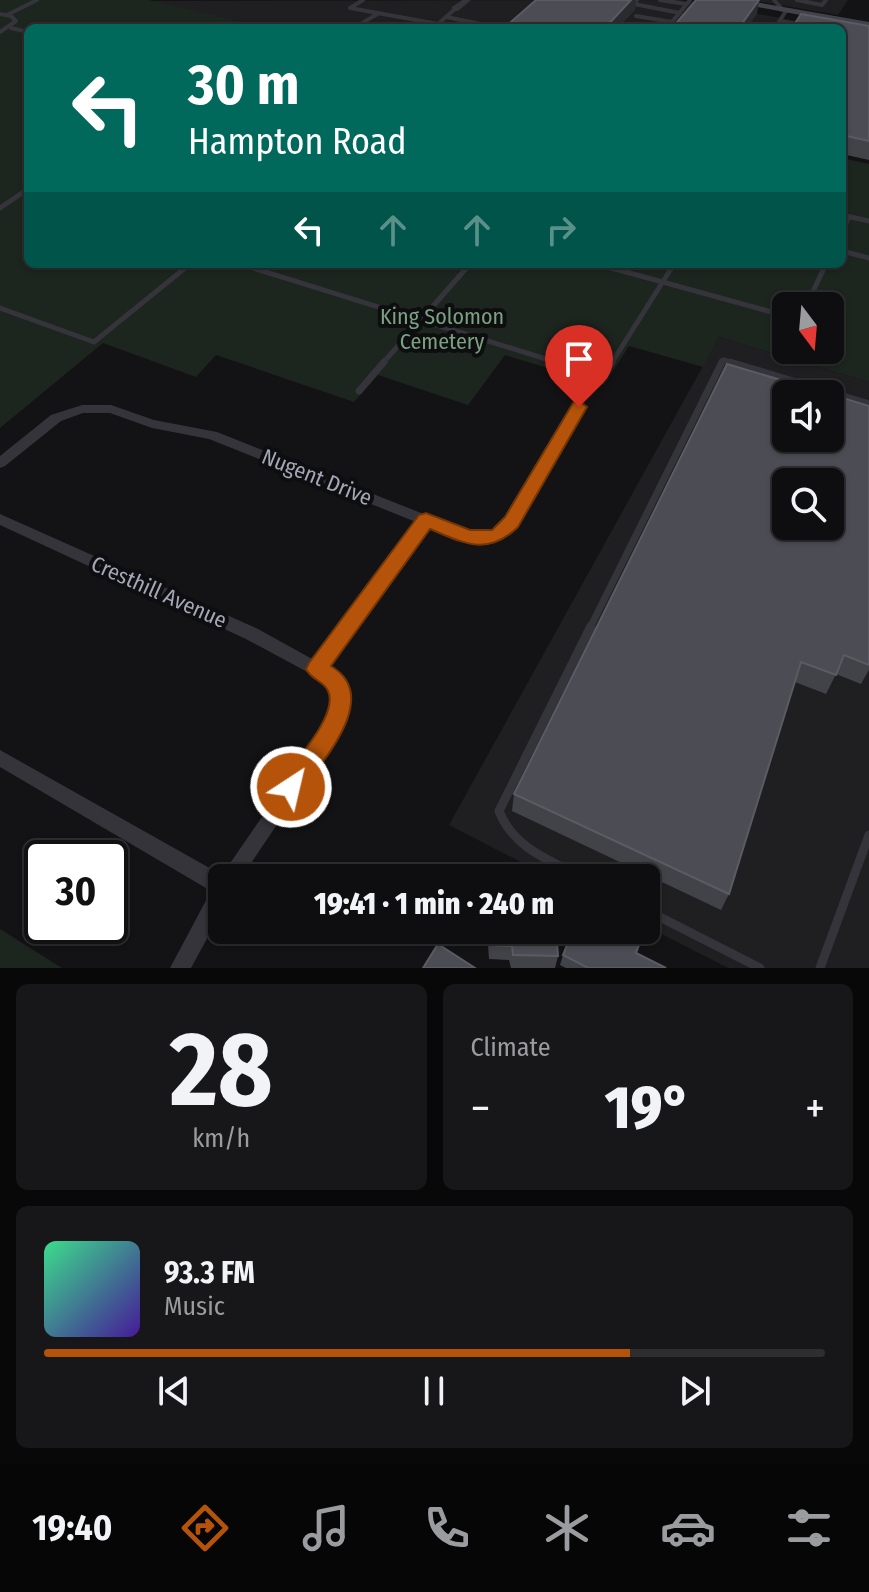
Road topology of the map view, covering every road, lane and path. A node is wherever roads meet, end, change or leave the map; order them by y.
1 (37, 0) edge
2 (363, 0) edge
3 (467, 0) edge
4 (637, 0) edge
5 (660, 0) edge
6 (726, 0) edge
7 (765, 0) edge
8 (774, 0) edge
9 (797, 0) edge
10 (826, 0) edge
11 (688, 2) edge
12 (742, 3) junction
13 (455, 9) joint
14 (379, 13) junction
15 (680, 13) junction
16 (0, 14) edge
17 (783, 14) junction
18 (7, 15) junction
19 (636, 16) dead end
20 (446, 17) junction
21 (672, 22) joint
22 (361, 24) edge
23 (481, 24) edge
24 (777, 24) edge
25 (804, 24) edge
26 (831, 24) edge
27 (846, 24) edge
28 (869, 25) edge
29 (11, 28) junction
30 (24, 31) edge
31 (0, 32) edge
32 (24, 192) edge
33 (19, 195) junction
34 (24, 197) edge
35 (0, 208) edge
36 (846, 216) edge
37 (869, 221) edge
38 (846, 252) edge
39 (869, 258) edge
40 (185, 268) edge
41 (253, 268) edge
42 (466, 268) edge
43 (612, 268) edge
44 (672, 268) edge
45 (824, 268) edge
46 (663, 282) junction
47 (813, 292) edge
48 (0, 308) edge
49 (772, 312) edge
50 (421, 320) junction
51 (359, 391) dead end
52 (869, 404) edge
53 (579, 407) dead end
54 (0, 463) edge
55 (0, 519) edge
56 (426, 520) junction
57 (317, 669) junction
58 (0, 758) edge
59 (869, 835) edge
60 (240, 864) edge
61 (557, 864) edge
62 (208, 881) edge
63 (208, 915) edge
64 (660, 917) edge
65 (180, 968) edge
66 (760, 968) edge
67 (820, 968) edge

1 - 18 lane
2 - 14 lane
3 - 13 street
4 - 15 lane
5 - 11 lane
6 - 12 main road
7 - 12 lane
8 - 17 lane
9 - 10 lane
11 - 15 lane
12 - 17 main road
13 - 20 lane
14 - 20 lane
14 - 22 lane
15 - 21 lane
16 - 18 lane
17 - 24 lane
17 - 25 lane
17 - 26 main road
18 - 29 lane
19 - 21 lane
20 - 23 lane
27 - 28 main road
29 - 30 lane
29 - 31 lane
32 - 33 lane
33 - 34 lane
33 - 35 lane
36 - 37 lane
38 - 39 lane
40 - 48 lane
41 - 50 lane
42 - 50 lane
43 - 46 lane
44 - 46 lane
45 - 47 lane
46 - 49 lane
46 - 50 lane
50 - 51 lane
52 - 61 lane
53 - 56 street, Nugent Drive
54 - 56 street, Nugent Drive
55 - 57 street, Cresthill Avenue
56 - 57 street
57 - 60 street
58 - 62 street
59 - 67 lane
63 - 65 street
64 - 66 lane

